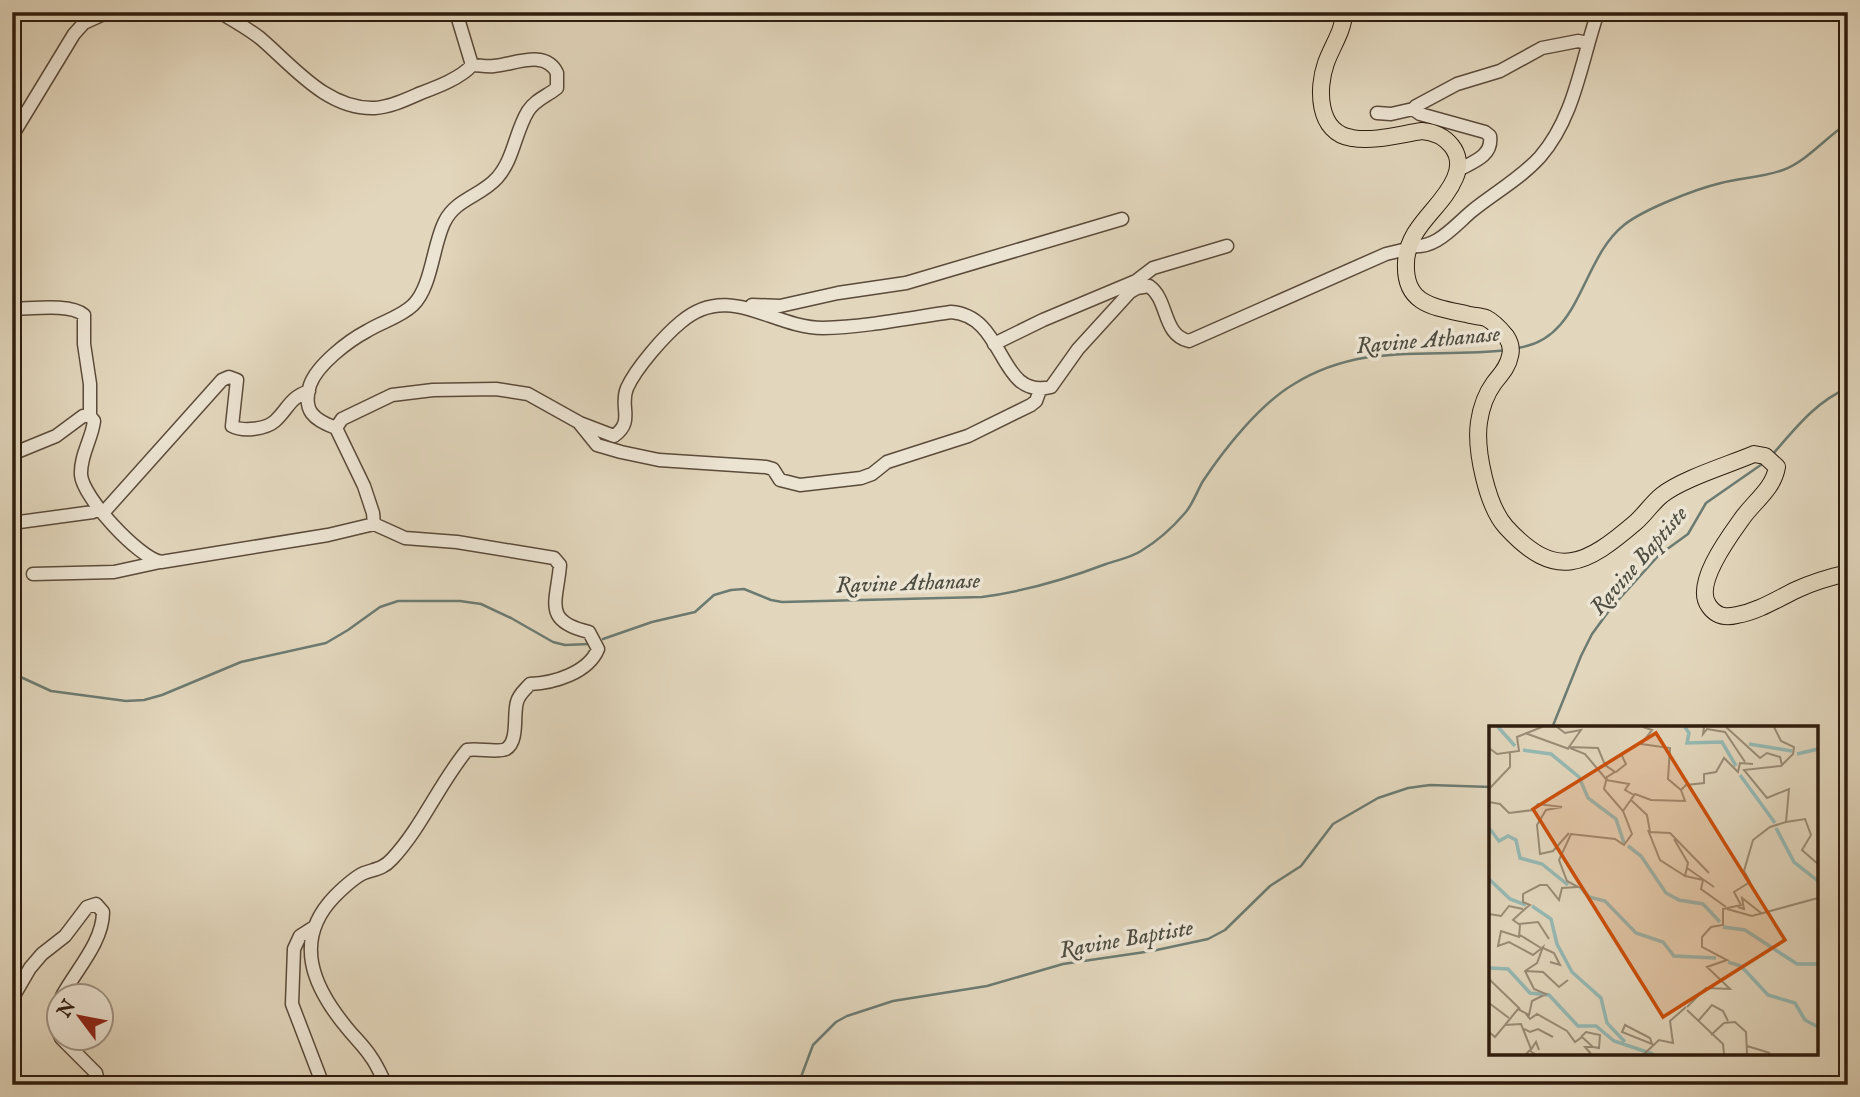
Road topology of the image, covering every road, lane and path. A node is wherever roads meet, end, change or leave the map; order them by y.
1 (108, 12) edge
2 (219, 12) edge
3 (456, 12) edge
4 (1344, 12) edge
5 (1598, 12) edge
6 (1588, 43) junction
7 (471, 65) junction
8 (1413, 110) junction
9 (1377, 113) dead end
10 (12, 136) edge
11 (1458, 170) junction
12 (1122, 219) dead end
13 (1227, 246) dead end
14 (1408, 247) junction
15 (737, 306) junction
16 (12, 309) edge
17 (994, 344) junction
18 (1040, 390) junction
19 (309, 391) junction
20 (90, 416) junction
21 (580, 423) junction
22 (336, 428) junction
23 (12, 454) edge
24 (101, 511) junction
25 (12, 523) edge
26 (374, 524) junction
27 (161, 562) junction
28 (1848, 573) edge
29 (33, 574) dead end
30 (314, 927) junction
31 (71, 982) edge
32 (12, 999) edge
33 (75, 1052) edge
34 (99, 1085) edge
35 (323, 1085) edge
36 (386, 1085) edge

1 - 10 street
2 - 7 street
3 - 7 street
4 - 11 main road
5 - 6 street
6 - 8 street
6 - 14 street
7 - 19 street
8 - 9 street
8 - 11 street
11 - 14 main road
12 - 15 street
13 - 17 street
14 - 18 street
14 - 28 main road
15 - 17 street
15 - 21 street
16 - 20 street
17 - 18 street
18 - 21 street
19 - 22 street
19 - 24 street
20 - 23 street
20 - 24 street
21 - 22 street
22 - 26 street
24 - 25 street
24 - 27 street
26 - 27 street
26 - 30 street
27 - 29 street
30 - 35 street
30 - 36 street
31 - 32 street
33 - 34 street

